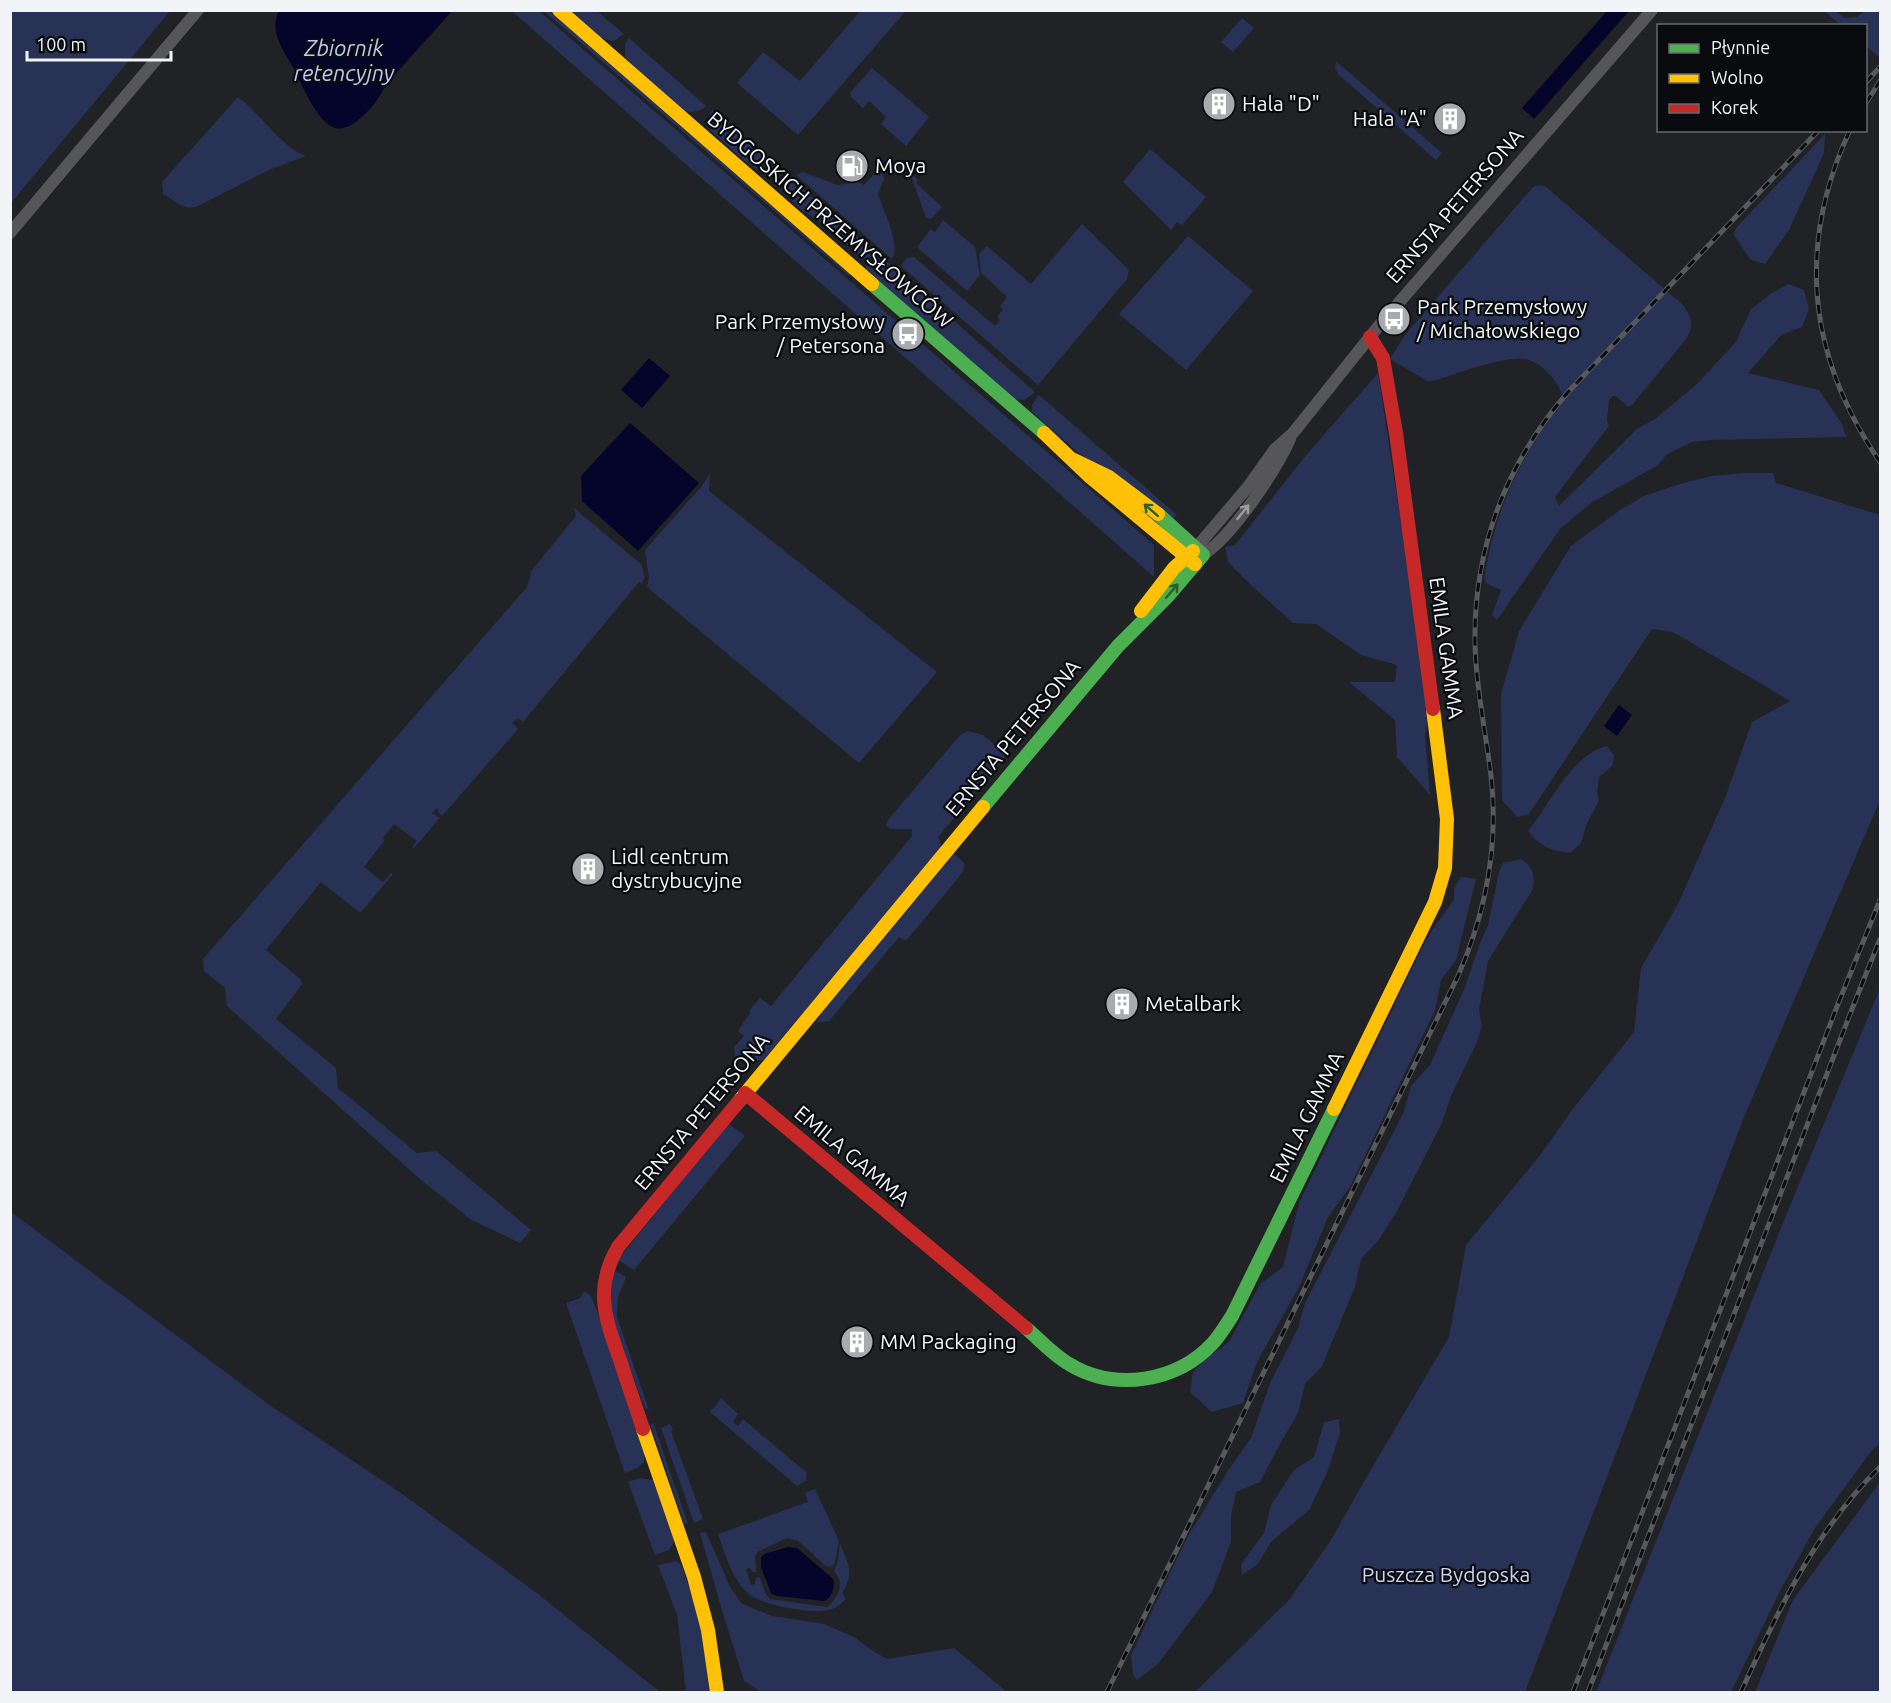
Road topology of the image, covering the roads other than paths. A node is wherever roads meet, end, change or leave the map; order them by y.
1 (198, 10) edge
2 (559, 10) edge
3 (1652, 10) edge
4 (10, 233) edge
5 (1370, 337) junction
6 (1195, 556) junction
7 (745, 1093) junction
8 (717, 1692) edge

1 - 4 street
2 - 6 street, BYDGOSKICH PRZEMYSŁOWCÓW
3 - 5 street, ERNSTA PETERSONA
5 - 6 street, ERNSTA PETERSONA
5 - 7 street, EMILA GAMMA
6 - 7 street, ERNSTA PETERSONA
7 - 8 street, ERNSTA PETERSONA

